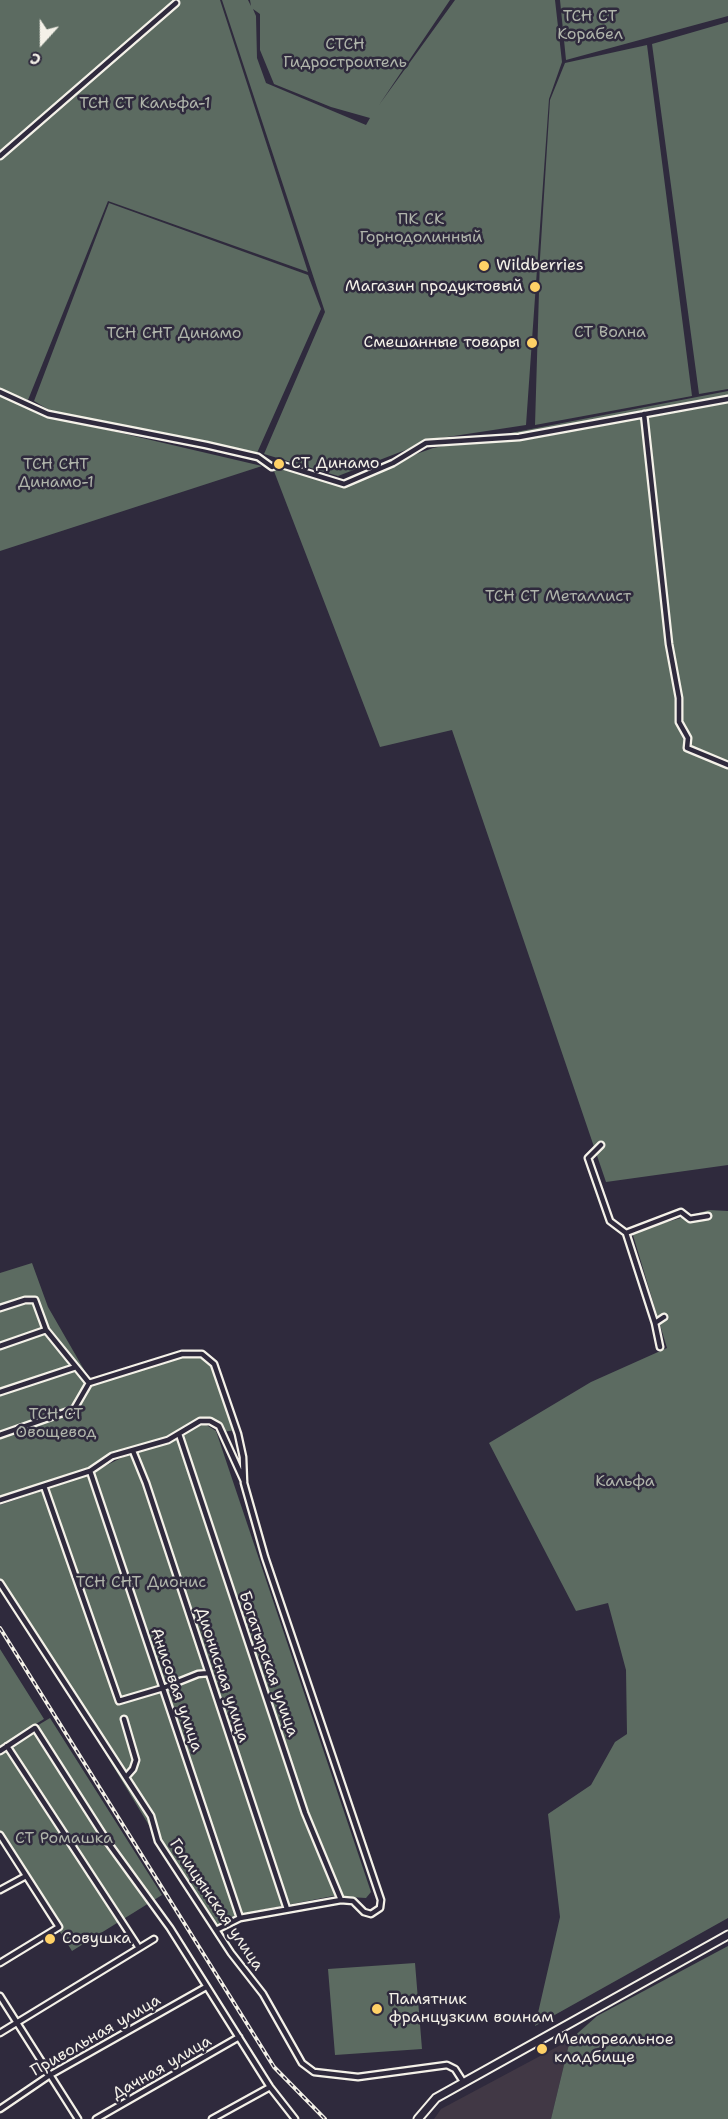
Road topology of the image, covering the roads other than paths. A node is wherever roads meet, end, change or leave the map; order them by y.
1 (176, 3) dead end
2 (0, 156) edge
3 (0, 392) edge
4 (728, 399) edge
5 (644, 414) junction
6 (728, 765) edge
7 (601, 1144) dead end
8 (708, 1215) dead end
9 (626, 1233) junction
10 (0, 1308) edge
11 (664, 1317) dead end
12 (655, 1323) junction
13 (46, 1330) junction
14 (0, 1346) edge
15 (660, 1347) dead end
16 (76, 1367) junction
17 (89, 1383) junction
18 (0, 1392) edge
19 (179, 1434) junction
20 (0, 1435) edge
21 (133, 1450) junction
22 (90, 1471) junction
23 (244, 1483) junction
24 (44, 1486) junction
25 (0, 1500) edge
26 (0, 1583) edge
27 (208, 1672) junction
28 (163, 1688) junction
29 (124, 1719) dead end
30 (7, 1746) junction
31 (0, 1750) edge
32 (126, 1777) junction
33 (0, 1835) edge
34 (26, 1876) junction
35 (0, 1890) edge
36 (341, 1900) junction
37 (286, 1909) junction
38 (240, 1918) junction
39 (218, 1929) junction
40 (728, 1935) edge
41 (154, 1939) dead end
42 (139, 1948) junction
43 (0, 1963) edge
44 (206, 1987) junction
45 (0, 1996) edge
46 (16, 2022) junction
47 (0, 2033) edge
48 (239, 2037) junction
49 (50, 2075) junction
50 (464, 2083) junction
51 (270, 2087) junction
52 (0, 2109) edge
53 (78, 2119) edge
54 (96, 2119) edge
55 (212, 2119) edge
56 (295, 2119) edge
57 (418, 2119) edge

1 - 2 street
3 - 5 street
4 - 5 street
5 - 6 street
7 - 9 street
8 - 9 street
9 - 12 street
10 - 13 street
11 - 12 street
12 - 15 street
13 - 14 street
13 - 16 street
16 - 17 street
16 - 18 street
17 - 20 street
17 - 23 street
19 - 21 street
19 - 23 street
19 - 36 street, Богатырская улица
21 - 22 street
21 - 27 street, Дионисная улица
22 - 24 street
22 - 28 street, Анисовая улица
23 - 36 street
24 - 25 street
24 - 28 street
26 - 32 street, Голицынская улица
27 - 28 street
27 - 37 street, Дионисная улица
28 - 38 street, Анисовая улица
29 - 32 street
30 - 31 street
30 - 42 street
30 - 44 street
32 - 39 street, Голицынская улица
33 - 34 street
34 - 35 street
34 - 43 street
36 - 37 street
37 - 38 street
38 - 39 street
39 - 50 street, Голицынская улица
40 - 50 main road
41 - 42 street
42 - 46 street
44 - 48 street
44 - 49 street, Привольная улица
45 - 46 street
46 - 47 street
46 - 49 street
48 - 51 street
48 - 54 street, Дачная улица
49 - 52 street, Привольная улица
49 - 53 street
50 - 57 main road
51 - 55 street
51 - 56 street

